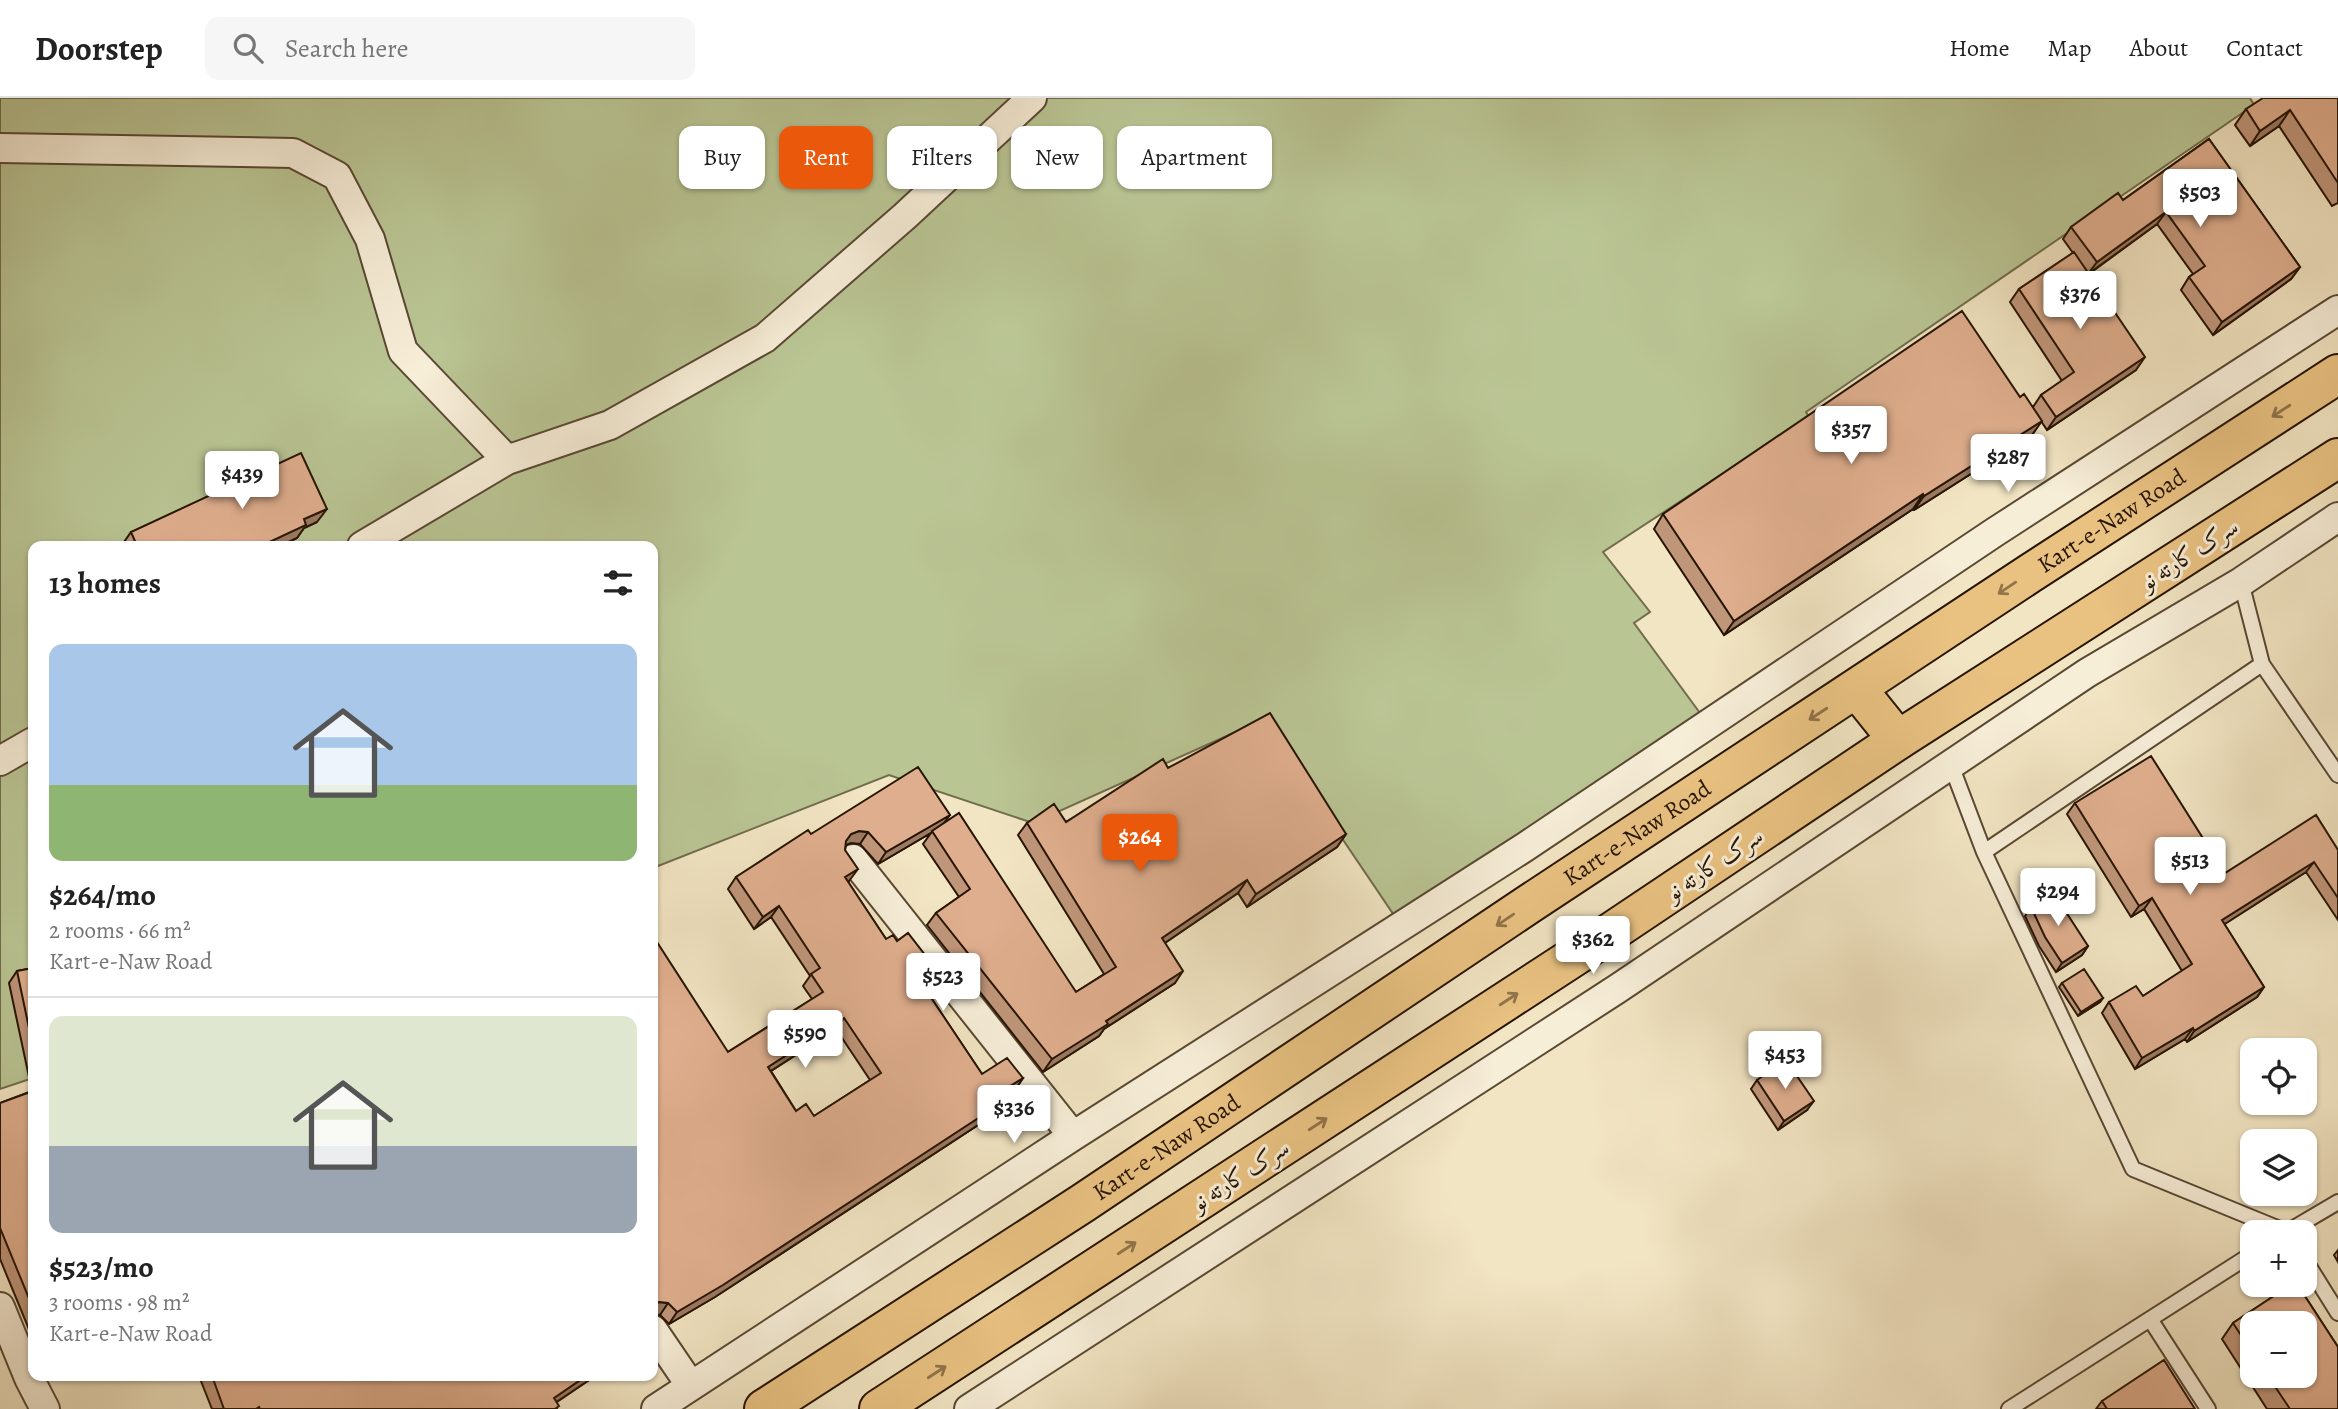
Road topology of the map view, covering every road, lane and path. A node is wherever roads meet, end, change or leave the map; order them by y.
1 (1032, 98) edge
2 (0, 148) edge
3 (2338, 310) edge
4 (2338, 374) edge
5 (2338, 458) edge
6 (507, 460) junction
7 (2338, 517) edge
8 (370, 541) edge
9 (2241, 582) junction
10 (2262, 664) junction
11 (1857, 688) junction
12 (1898, 740) junction
13 (28, 745) edge
14 (0, 761) edge
15 (1951, 765) junction
16 (2338, 775) edge
17 (1984, 852) junction
18 (853, 859) edge
19 (1073, 1136) junction
20 (2338, 1202) edge
21 (2258, 1220) edge
22 (2307, 1220) edge
23 (2240, 1262) edge
24 (2317, 1279) edge
25 (0, 1307) edge
26 (2338, 1313) edge
27 (2150, 1319) junction
28 (658, 1337) edge
29 (28, 1376) edge
30 (31, 1381) edge
31 (691, 1385) junction
32 (2025, 1405) edge
33 (45, 1409) edge
34 (656, 1409) edge
35 (764, 1409) edge
36 (879, 1409) edge
37 (969, 1409) edge
38 (2009, 1409) edge
39 (2208, 1409) edge

1 - 6 street
2 - 6 street
3 - 19 street
4 -> 11 highway, Kart-e-Naw Road
5 - 12 highway, سرک کارته نو
6 - 8 street
7 - 9 street
9 - 10 lane
9 - 15 street
10 - 16 lane
10 - 17 lane
11 - 12 highway
11 -> 35 highway, Kart-e-Naw Road
36 -> 12 highway, سرک کارته نو
13 - 14 street
15 - 17 lane
15 - 37 street
17 - 21 lane
18 - 19 street
19 - 31 street
20 - 22 lane
23 - 27 lane
24 - 26 lane
25 - 29 street
27 - 32 lane
27 - 39 lane
28 - 31 street
30 - 33 street
31 - 34 street
32 - 38 lane

